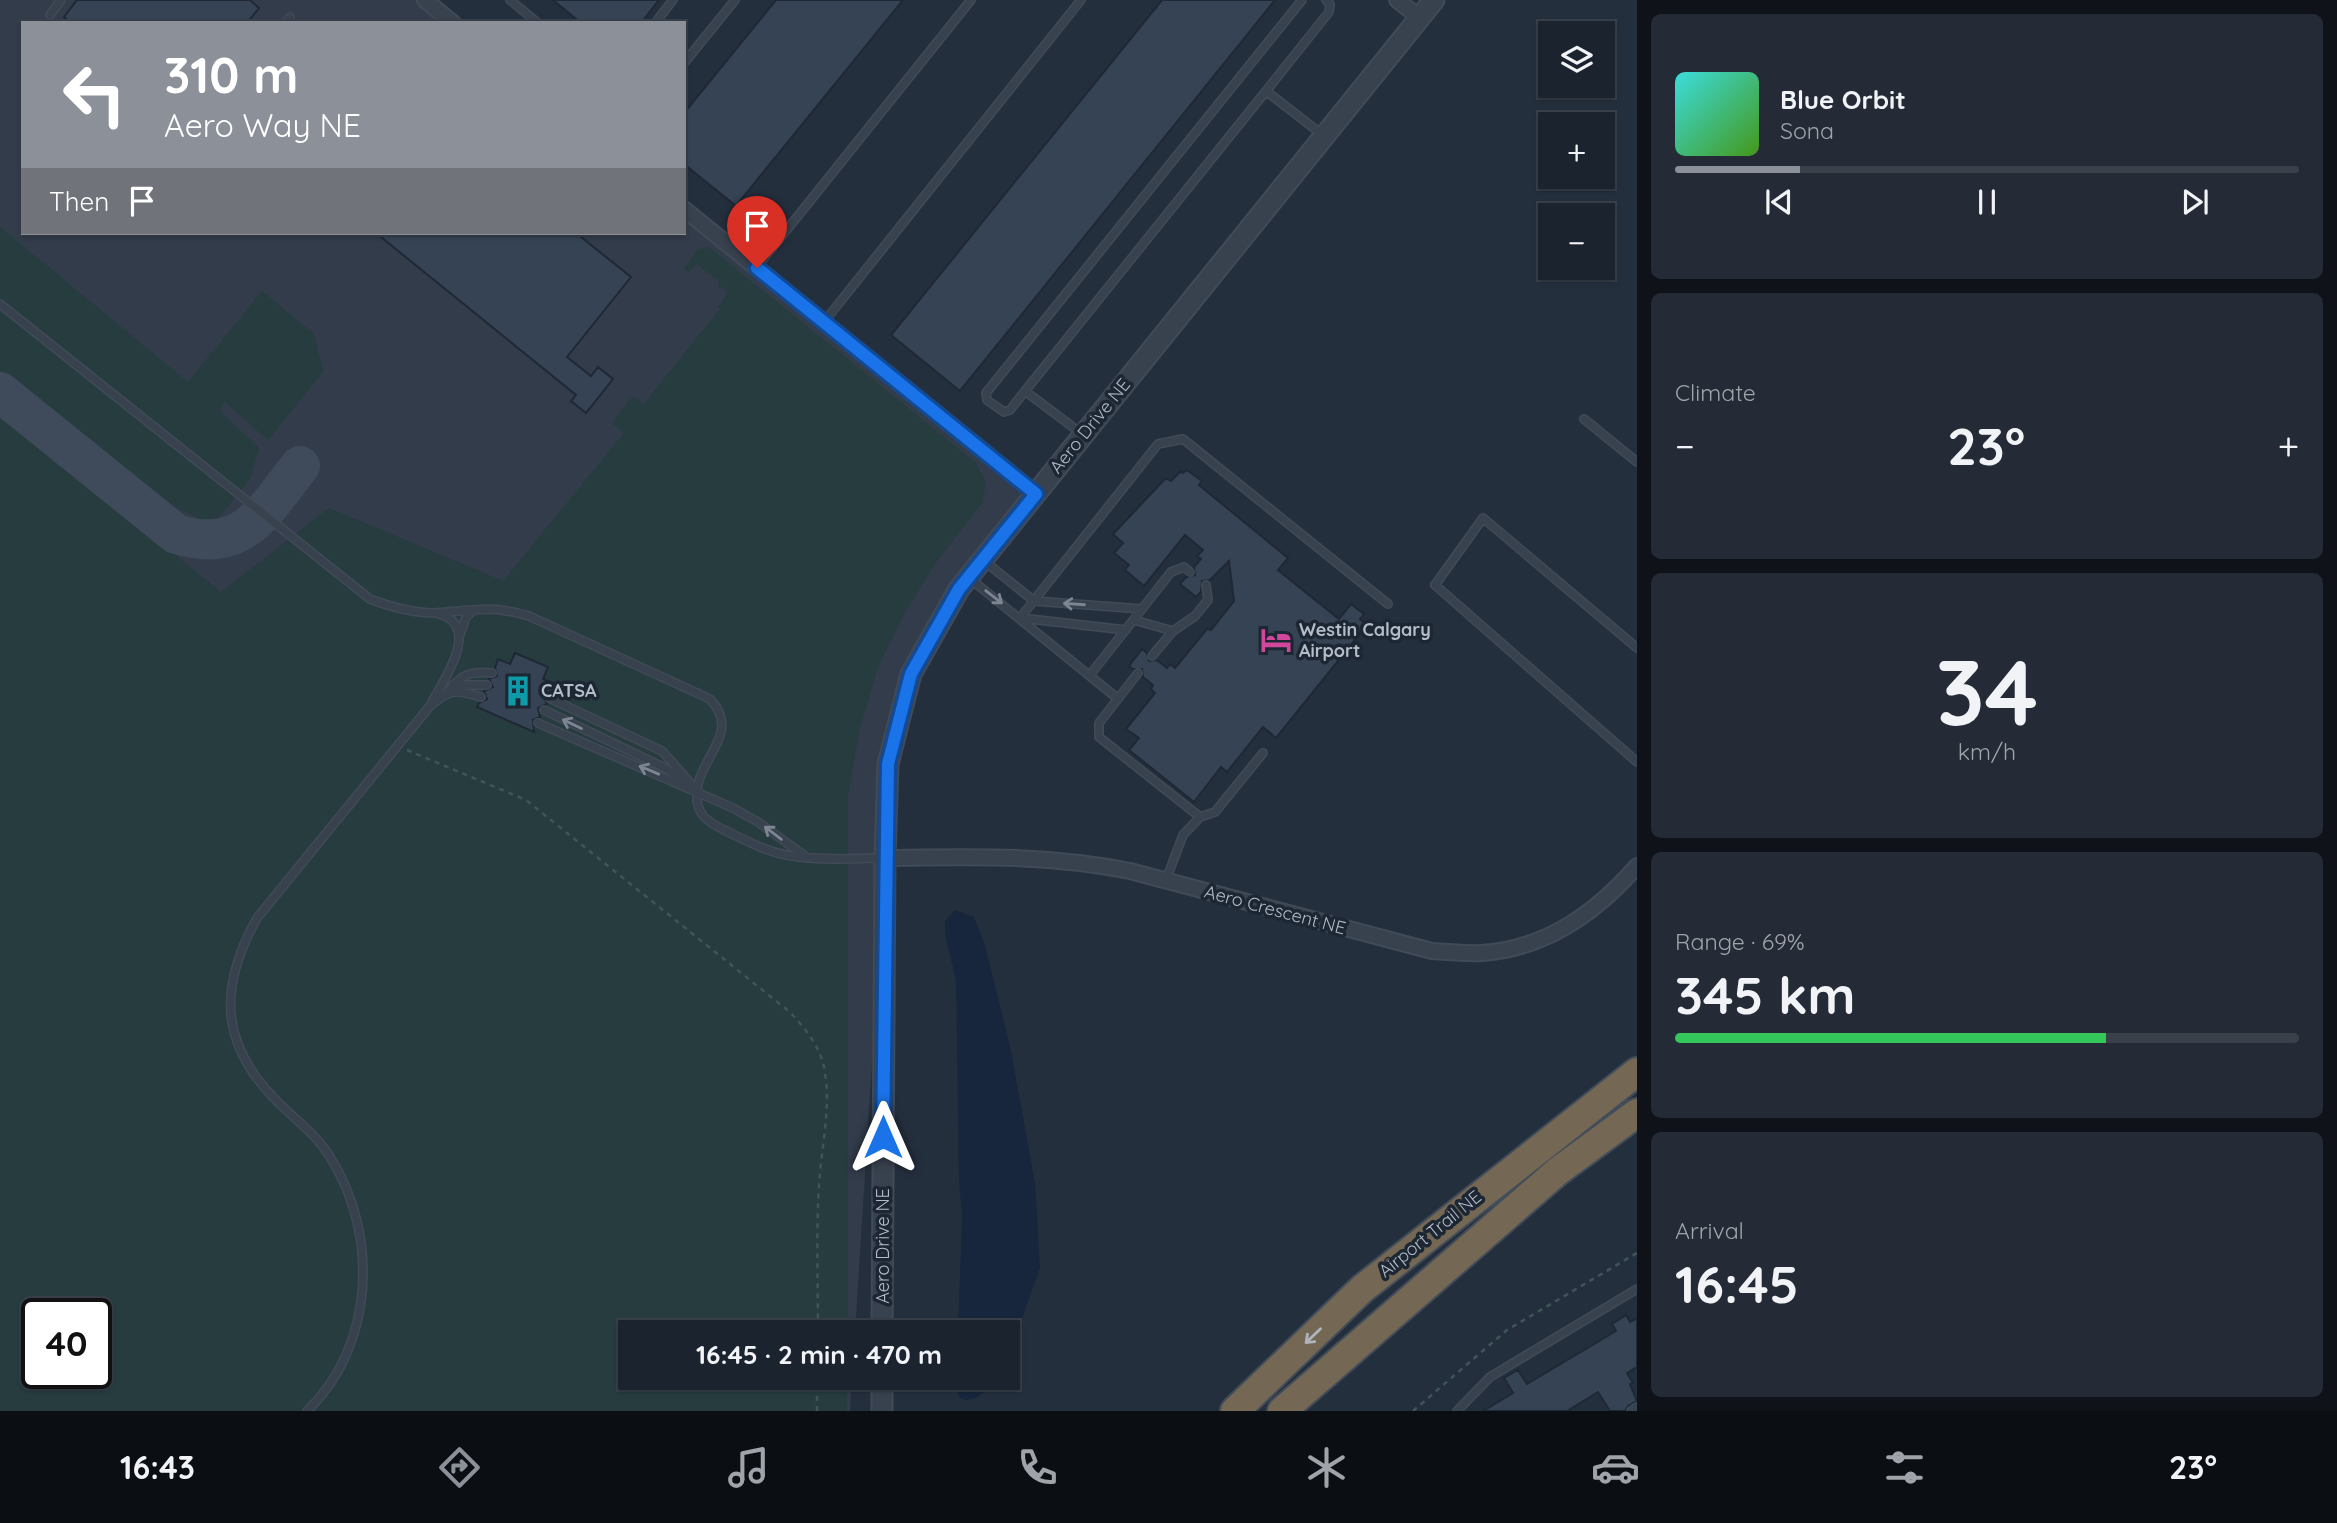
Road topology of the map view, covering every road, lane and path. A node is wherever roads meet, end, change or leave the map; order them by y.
1 (61, 0) edge
2 (425, 0) edge
3 (510, 0) edge
4 (673, 0) edge
5 (735, 0) edge
6 (971, 0) edge
7 (1081, 0) edge
8 (1302, 0) edge
9 (1326, 0) edge
10 (1397, 0) edge
11 (1434, 0) edge
12 (50, 15) dead end
13 (1420, 18) junction
14 (451, 21) edge
15 (536, 21) edge
16 (657, 21) edge
17 (686, 61) edge
18 (1266, 91) junction
19 (1324, 136) junction
20 (686, 211) edge
21 (757, 268) junction
22 (0, 304) edge
23 (824, 323) junction
24 (1025, 391) junction
25 (1584, 419) dead end
26 (1083, 435) junction
27 (1637, 463) edge
28 (1036, 494) junction
29 (982, 560) junction
30 (1190, 572) dead end
31 (968, 577) junction
32 (1206, 585) dead end
33 (1034, 601) junction
34 (1388, 604) dead end
35 (483, 607) junction
36 (1142, 609) junction
37 (435, 613) junction
38 (1020, 618) junction
39 (1134, 620) junction
40 (1126, 629) junction
41 (1172, 631) junction
42 (459, 639) junction
43 (1637, 648) edge
44 (1152, 656) dead end
45 (492, 673) dead end
46 (1138, 673) dead end
47 (1090, 675) junction
48 (487, 685) dead end
49 (448, 693) junction
50 (481, 697) dead end
51 (549, 698) dead end
52 (1117, 698) junction
53 (430, 706) junction
54 (544, 710) dead end
55 (538, 723) dead end
56 (397, 746) junction
57 (1263, 753) dead end
58 (1637, 762) edge
59 (696, 790) junction
60 (1200, 817) junction
61 (813, 858) junction
62 (885, 858) junction
63 (1637, 866) edge
64 (1166, 881) junction
65 (1637, 1051) edge
66 (1637, 1072) edge
67 (1637, 1113) edge
68 (1637, 1137) edge
69 (1637, 1253) edge
70 (1362, 1289) junction
71 (1637, 1289) edge
72 (818, 1320) edge
73 (882, 1320) edge
74 (817, 1390) edge
75 (882, 1390) edge
76 (1291, 1403) edge
77 (1637, 1407) edge
78 (307, 1411) edge
79 (817, 1411) edge
80 (882, 1411) edge
81 (1236, 1411) edge
82 (1413, 1411) edge
83 (1457, 1411) edge
84 (1631, 1411) edge

1 - 12 lane
2 - 14 street
3 - 15 lane
4 - 16 lane
5 - 17 lane
6 - 21 lane
7 - 23 lane
8 - 24 lane
9 - 18 lane
10 - 13 street
11 - 13 street, Aero Drive NE
13 - 19 street, Aero Drive NE
18 - 19 lane
18 - 24 lane
19 - 26 street, Aero Drive NE
20 - 21 street
21 - 23 street
22 - 37 lane
23 - 28 street
24 - 26 lane
25 - 27 lane
26 - 28 street, Aero Drive NE
28 - 29 street, Aero Drive NE
29 - 31 street, Aero Drive NE
29 - 33 lane
30 - 36 lane
31 -> 38 lane
31 - 62 street, Aero Drive NE
32 - 41 lane
33 - 34 lane
36 -> 33 lane
33 - 38 lane
35 - 37 lane
35 - 42 lane
35 - 59 lane
36 - 39 lane
37 - 42 lane
38 - 40 lane
38 - 47 lane
39 - 40 lane
39 - 41 lane
40 - 47 lane
41 - 44 lane
42 - 53 lane
43 - 58 lane
45 - 49 lane
46 - 52 lane
47 - 52 lane
48 - 49 lane
49 - 50 lane
49 - 53 lane
51 - 59 lane
52 - 60 lane
53 - 56 lane
59 -> 54 lane
59 -> 55 lane
56 - 72 path
56 - 78 lane
57 - 60 lane
61 -> 59 lane
59 - 61 lane
60 - 64 lane
61 - 62 lane
62 - 64 street, Aero Crescent NE
62 - 73 street, Aero Drive NE
63 - 64 street, Aero Crescent NE
65 - 70 highway
66 - 70 highway, Airport Trail NE
67 - 76 highway, Airport Trail NE
68 - 76 highway
69 - 82 path
70 -> 81 highway, Airport Trail NE
71 - 83 lane
74 - 79 path
75 - 80 street
77 - 84 lane

